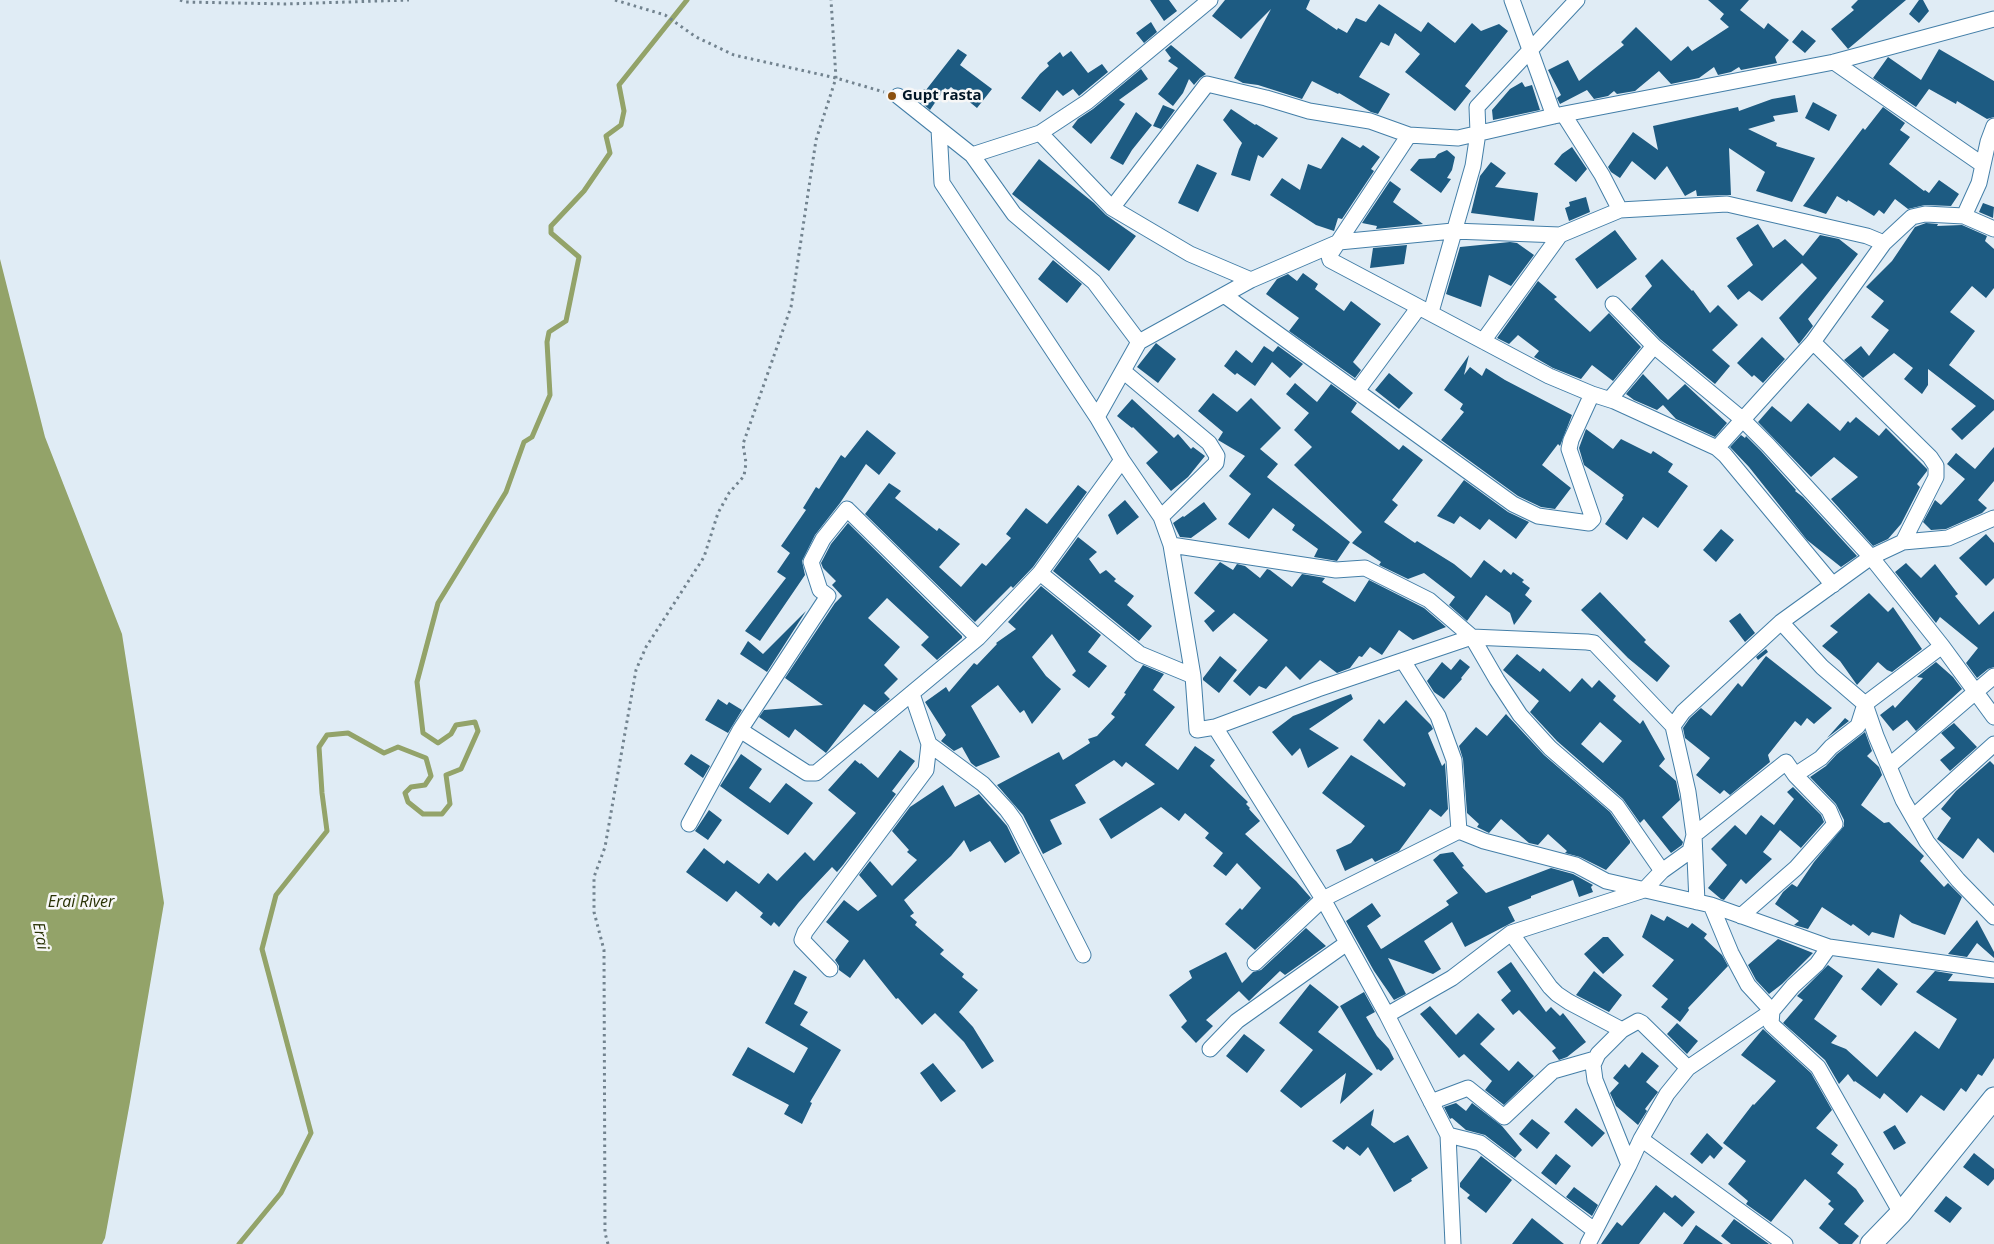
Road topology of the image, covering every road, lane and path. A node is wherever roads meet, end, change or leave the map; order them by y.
1 (180, 0) edge
2 (409, 0) edge
3 (615, 0) edge
4 (832, 0) edge
5 (1210, 0) edge
6 (1512, 0) edge
7 (1577, 0) edge
8 (1994, 19) edge
9 (1530, 49) junction
10 (1834, 62) junction
11 (836, 78) junction
12 (898, 96) joint
13 (1559, 116) junction
14 (1994, 126) edge
15 (939, 129) junction
16 (1040, 133) junction
17 (1478, 133) junction
18 (1409, 135) junction
19 (972, 155) junction
20 (1983, 165) junction
21 (1994, 178) edge
22 (1979, 184) junction
23 (1112, 208) junction
24 (1620, 210) junction
25 (1964, 216) junction
26 (1994, 228) edge
27 (1452, 231) junction
28 (1560, 235) junction
29 (1339, 242) junction
30 (1884, 243) junction
31 (1251, 280) junction
32 (1224, 295) junction
33 (1613, 304) dead end
34 (1425, 310) junction
35 (1483, 341) junction
36 (1139, 342) junction
37 (1813, 342) junction
38 (1654, 346) junction
39 (1123, 371) junction
40 (1357, 391) junction
41 (1592, 394) junction
42 (1610, 399) junction
43 (1097, 417) junction
44 (1742, 419) junction
45 (1717, 448) junction
46 (1122, 460) junction
47 (1161, 517) junction
48 (1992, 522) edge
49 (1903, 542) junction
50 (1171, 545) junction
51 (1871, 557) junction
52 (1040, 573) junction
53 (1833, 585) junction
54 (1781, 622) junction
55 (1472, 637) junction
56 (978, 638) junction
57 (1942, 646) junction
58 (1403, 661) junction
59 (1192, 676) junction
60 (1994, 676) edge
61 (1976, 691) junction
62 (912, 694) junction
63 (1865, 704) junction
64 (1994, 717) edge
65 (1672, 726) junction
66 (1215, 727) junction
67 (740, 730) junction
68 (929, 744) junction
69 (1994, 744) edge
70 (1889, 766) junction
71 (1795, 775) junction
72 (1913, 817) junction
73 (689, 824) dead end
74 (1459, 831) junction
75 (1694, 835) junction
76 (1662, 871) junction
77 (1644, 890) junction
78 (1323, 899) junction
79 (1704, 904) junction
80 (1993, 915) edge
81 (1742, 916) junction
82 (1511, 933) junction
83 (1347, 943) junction
84 (1829, 947) junction
85 (1083, 955) dead end
86 (1255, 963) dead end
87 (830, 969) dead end
88 (1994, 970) edge
89 (1772, 1010) junction
90 (1386, 1015) junction
91 (1622, 1030) junction
92 (1210, 1049) dead end
93 (1595, 1059) junction
94 (1688, 1068) junction
95 (1994, 1098) edge
96 (1431, 1102) junction
97 (1448, 1135) junction
98 (1641, 1139) junction
99 (1629, 1165) junction
100 (1901, 1213) junction
101 (1591, 1237) edge
102 (608, 1244) edge
103 (1453, 1244) edge
104 (1786, 1244) edge
105 (1872, 1244) edge

1 - 2 path
3 - 11 path
4 - 11 path
5 - 16 street
6 - 9 street
7 - 9 street
8 - 10 street
9 - 13 street
9 - 17 street
10 - 13 street
10 - 20 street
11 - 12 path
11 - 102 path
12 - 15 street
13 - 17 street
13 - 24 street
14 - 20 street
15 - 19 street
15 - 43 street
16 - 19 street
16 - 23 street
17 - 18 street
17 - 27 street
18 - 23 street
18 - 29 street
19 - 36 street
20 - 22 street
21 - 22 street
22 - 25 street
23 - 31 street
24 - 28 street
24 - 30 street
25 - 26 street
25 - 30 street
27 - 28 street
27 - 29 street
27 - 34 street
28 - 35 street
29 - 31 street
29 - 34 street
30 - 37 street
31 - 32 street
32 - 36 street
32 - 40 street
33 - 38 street
34 - 35 street
34 - 40 street
35 - 41 street
36 - 39 street
37 - 44 street
37 - 49 street
38 - 42 street
38 - 44 street
39 - 43 street
39 - 47 street
40 - 41 street
41 - 42 street
42 - 45 street
43 - 46 street
44 - 45 street
44 - 51 street
45 - 53 street
46 - 47 street
46 - 52 street
47 - 50 street
48 - 49 street
49 - 51 street
50 - 55 street
50 - 59 street
51 - 53 street
51 - 57 street
52 - 56 street
52 - 59 street
53 - 54 street
54 - 63 street
54 - 65 street
55 - 58 street
55 - 65 street
55 - 76 street
56 - 62 street
56 - 67 street
57 - 61 street
57 - 63 street
58 - 66 street
58 - 74 street
59 - 66 street
60 - 61 street
61 - 64 street
61 - 70 street
62 - 67 street
62 - 68 street
63 - 70 street
63 - 71 street
65 - 75 street
66 - 78 street
67 - 73 street
68 - 85 street
68 - 87 street
69 - 72 street
70 - 72 street
71 - 75 street
71 - 81 street
72 - 80 street
74 - 77 street
74 - 78 street
75 - 76 street
75 - 79 street
76 - 77 street
77 - 79 street
77 - 82 street
78 - 83 street
78 - 86 street
79 - 81 street
79 - 89 street
81 - 84 street
82 - 90 street
82 - 91 street
83 - 90 street
83 - 92 street
84 - 88 street
84 - 89 street
89 - 94 street
89 - 100 street
90 - 96 street
91 - 93 street
91 - 94 street
93 - 96 street
93 - 99 street
94 - 98 street
95 - 100 main road
96 - 97 street
97 - 101 street
97 - 103 street
98 - 99 street
98 - 104 street
99 - 101 street
100 - 105 main road

